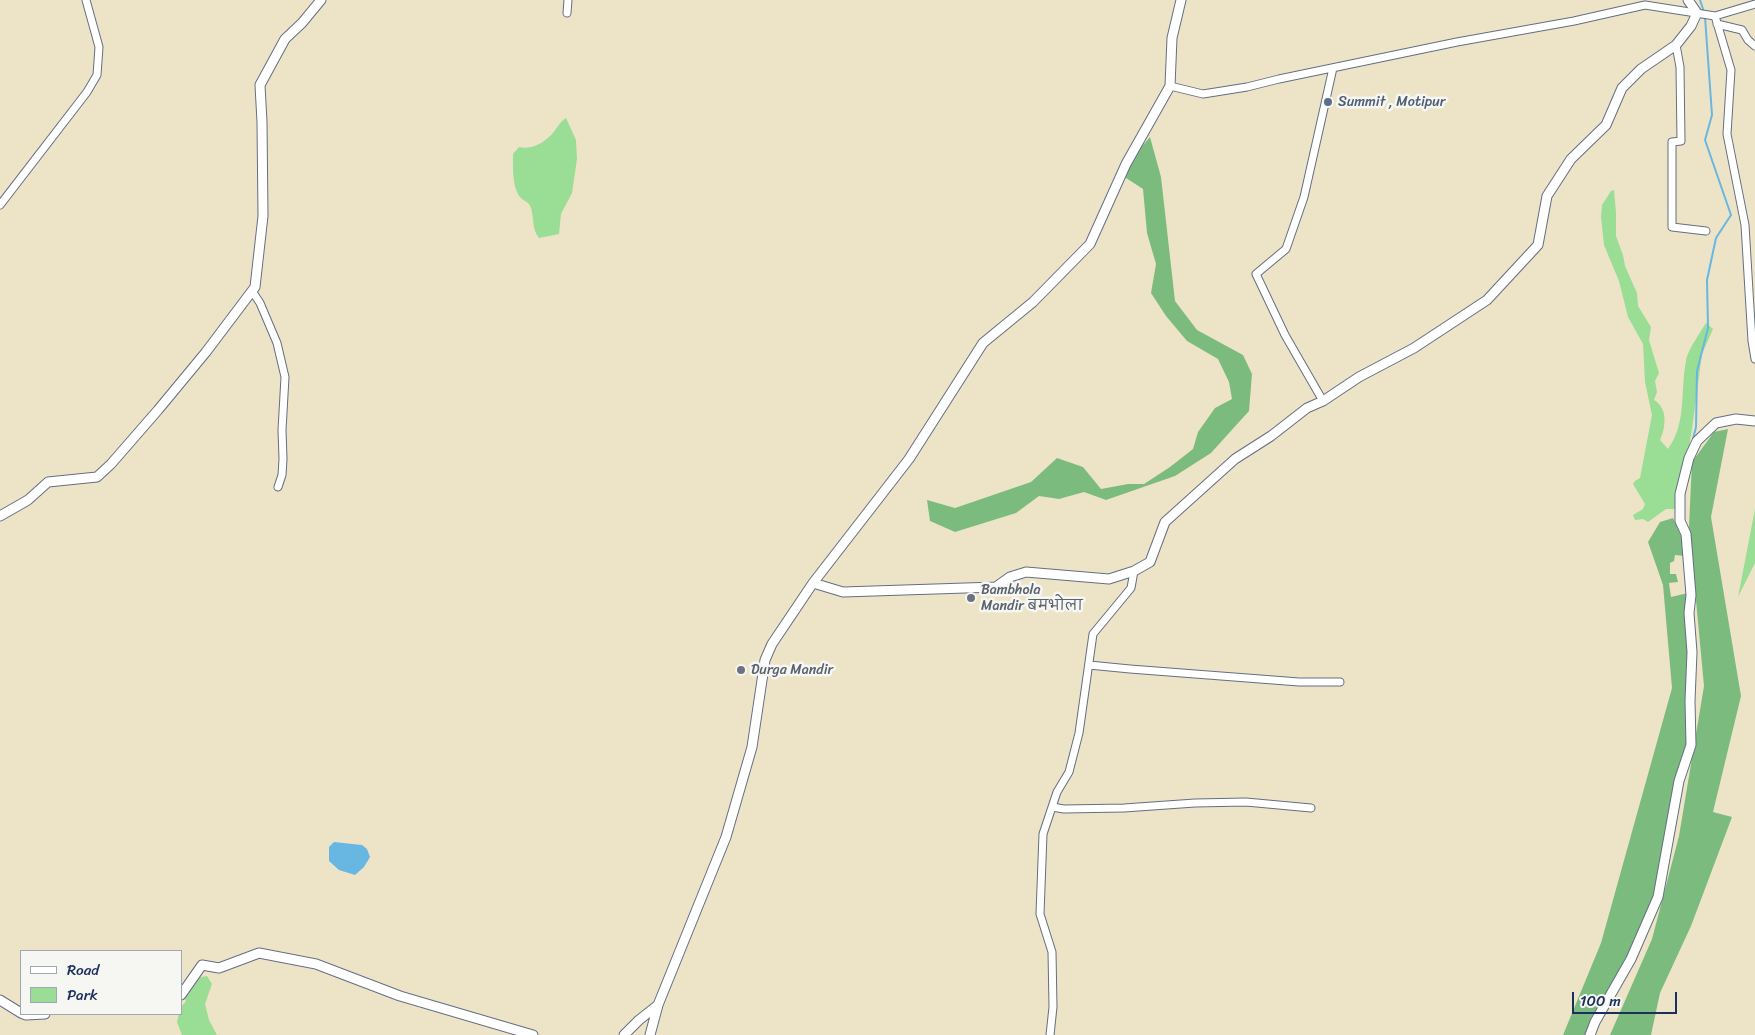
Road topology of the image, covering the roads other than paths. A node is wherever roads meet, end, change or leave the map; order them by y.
1 (86, 0) edge
2 (321, 0) edge
3 (568, 0) edge
4 (1181, 0) edge
5 (1688, 0) edge
6 (1755, 4) edge
7 (567, 13) dead end
8 (1703, 14) junction
9 (1716, 16) junction
10 (1717, 24) junction
11 (1676, 45) junction
12 (1755, 46) edge
13 (1333, 68) junction
14 (1170, 86) junction
15 (0, 206) edge
16 (1706, 231) dead end
17 (252, 291) junction
18 (1755, 359) edge
19 (1323, 401) junction
20 (1755, 421) edge
21 (278, 487) dead end
22 (0, 516) edge
23 (1134, 572) junction
24 (813, 582) junction
25 (1089, 665) junction
26 (1340, 682) dead end
27 (1052, 807) junction
28 (1311, 808) dead end
29 (182, 994) edge
30 (0, 1000) edge
31 (658, 1005) junction
32 (20, 1012) edge
33 (533, 1035) edge
34 (624, 1035) edge
35 (650, 1035) edge
36 (1050, 1035) edge
37 (1590, 1035) edge

1 - 15 street
2 - 17 street
3 - 7 street
4 - 14 street
5 - 8 street
6 - 9 street
8 - 9 street
8 - 11 street
8 - 13 street
9 - 10 street
10 - 12 street
10 - 18 street
11 - 16 street
11 - 19 street
13 - 14 street
13 - 19 street
14 - 24 street
17 - 21 street
17 - 22 street
19 - 23 street
20 - 37 street
23 - 24 street
23 - 25 street
24 - 31 street
25 - 26 street
25 - 27 street
27 - 28 street
27 - 36 street
29 - 33 street
30 - 32 street
31 - 34 street
31 - 35 street

